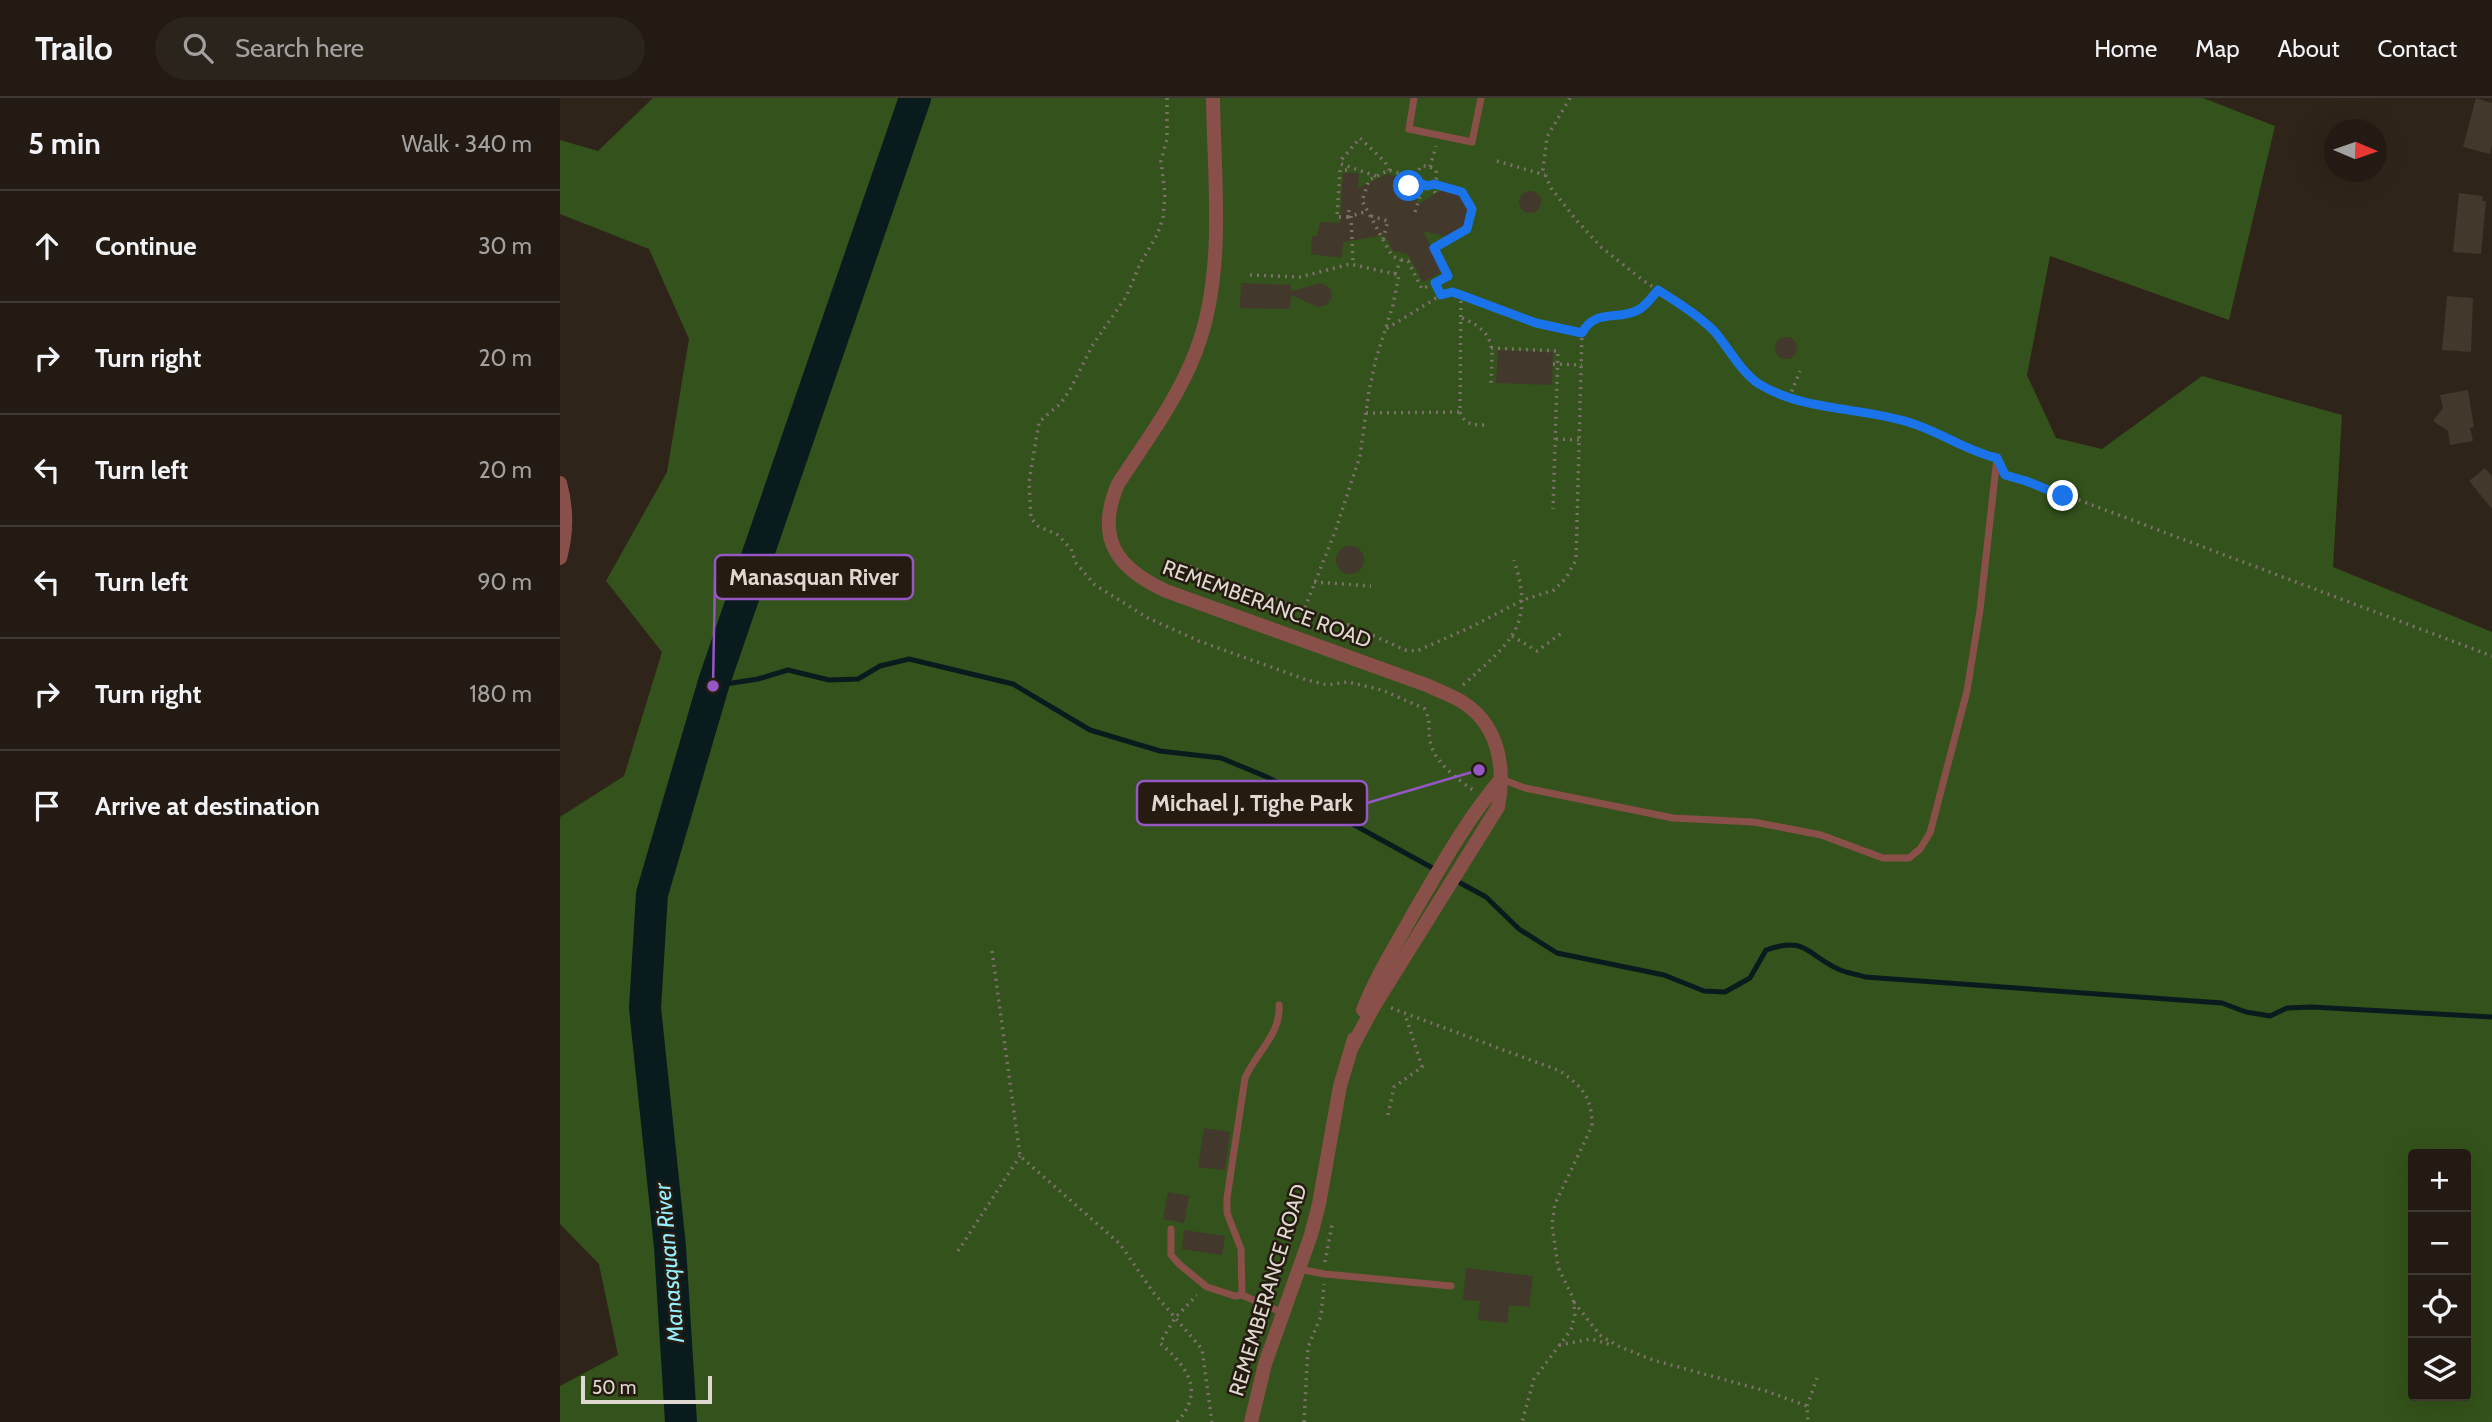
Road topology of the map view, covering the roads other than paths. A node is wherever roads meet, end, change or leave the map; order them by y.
1 (1213, 98) edge
2 (1414, 98) edge
3 (1481, 98) edge
4 (1997, 458) road end
5 (560, 483) edge
6 (560, 558) edge
7 (1501, 779) junction
8 (1279, 1005) dead end
9 (1352, 1047) junction
10 (1171, 1229) dead end
11 (1298, 1269) junction
12 (1451, 1286) dead end
13 (1242, 1295) junction
14 (1283, 1313) junction
15 (1251, 1422) edge

1 - 7 street, REMEMBERANCE ROAD
2 - 3 lane
4 - 7 lane
5 - 6 street
7 - 9 street, REMEMBERANCE ROAD
7 - 9 street, REMEMBERANCE ROAD
8 - 13 lane
9 - 11 street, REMEMBERANCE ROAD
10 - 13 lane
11 - 12 lane
11 - 14 street, REMEMBERANCE ROAD
13 - 14 lane
14 - 15 street, REMEMBERANCE ROAD

